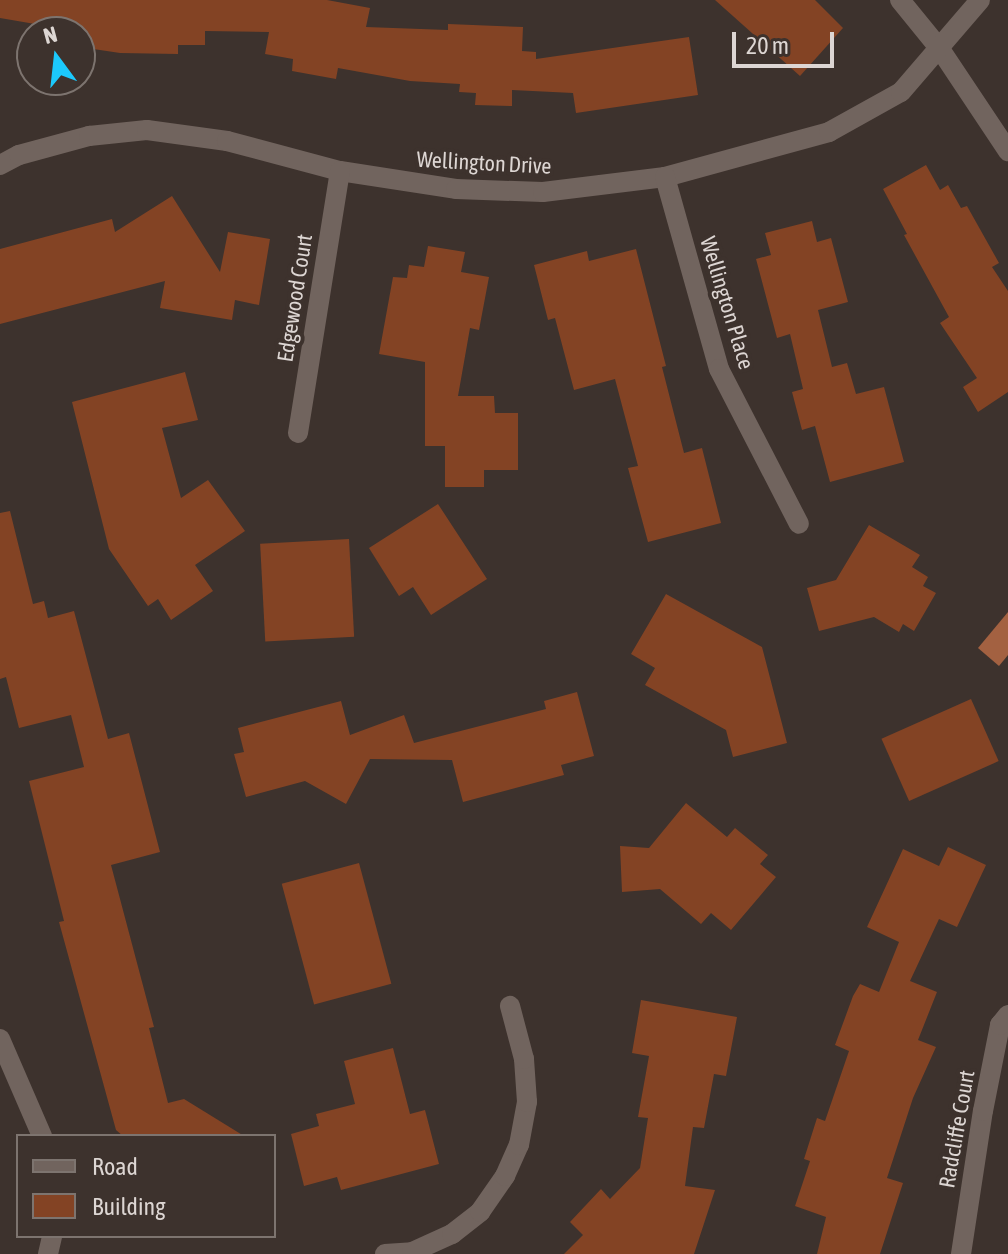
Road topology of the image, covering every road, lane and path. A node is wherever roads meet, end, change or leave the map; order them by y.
1 (900, 0) edge
2 (980, 0) edge
3 (940, 49) junction
4 (1008, 151) edge
5 (0, 165) edge
6 (340, 171) junction
7 (665, 177) junction
8 (298, 433) dead end
9 (799, 524) dead end
10 (510, 1006) dead end
11 (1008, 1015) edge
12 (0, 1039) edge
13 (41, 1134) edge
14 (385, 1254) edge
15 (961, 1254) edge

1 - 3 street
2 - 3 street, Wellington Drive
3 - 4 street
3 - 7 street, Wellington Drive
5 - 6 street, Wellington Drive
6 - 7 street, Wellington Drive
6 - 8 street, Edgewood Court
7 - 9 street, Wellington Place
10 - 14 street
11 - 15 street, Radcliffe Court
12 - 13 street

